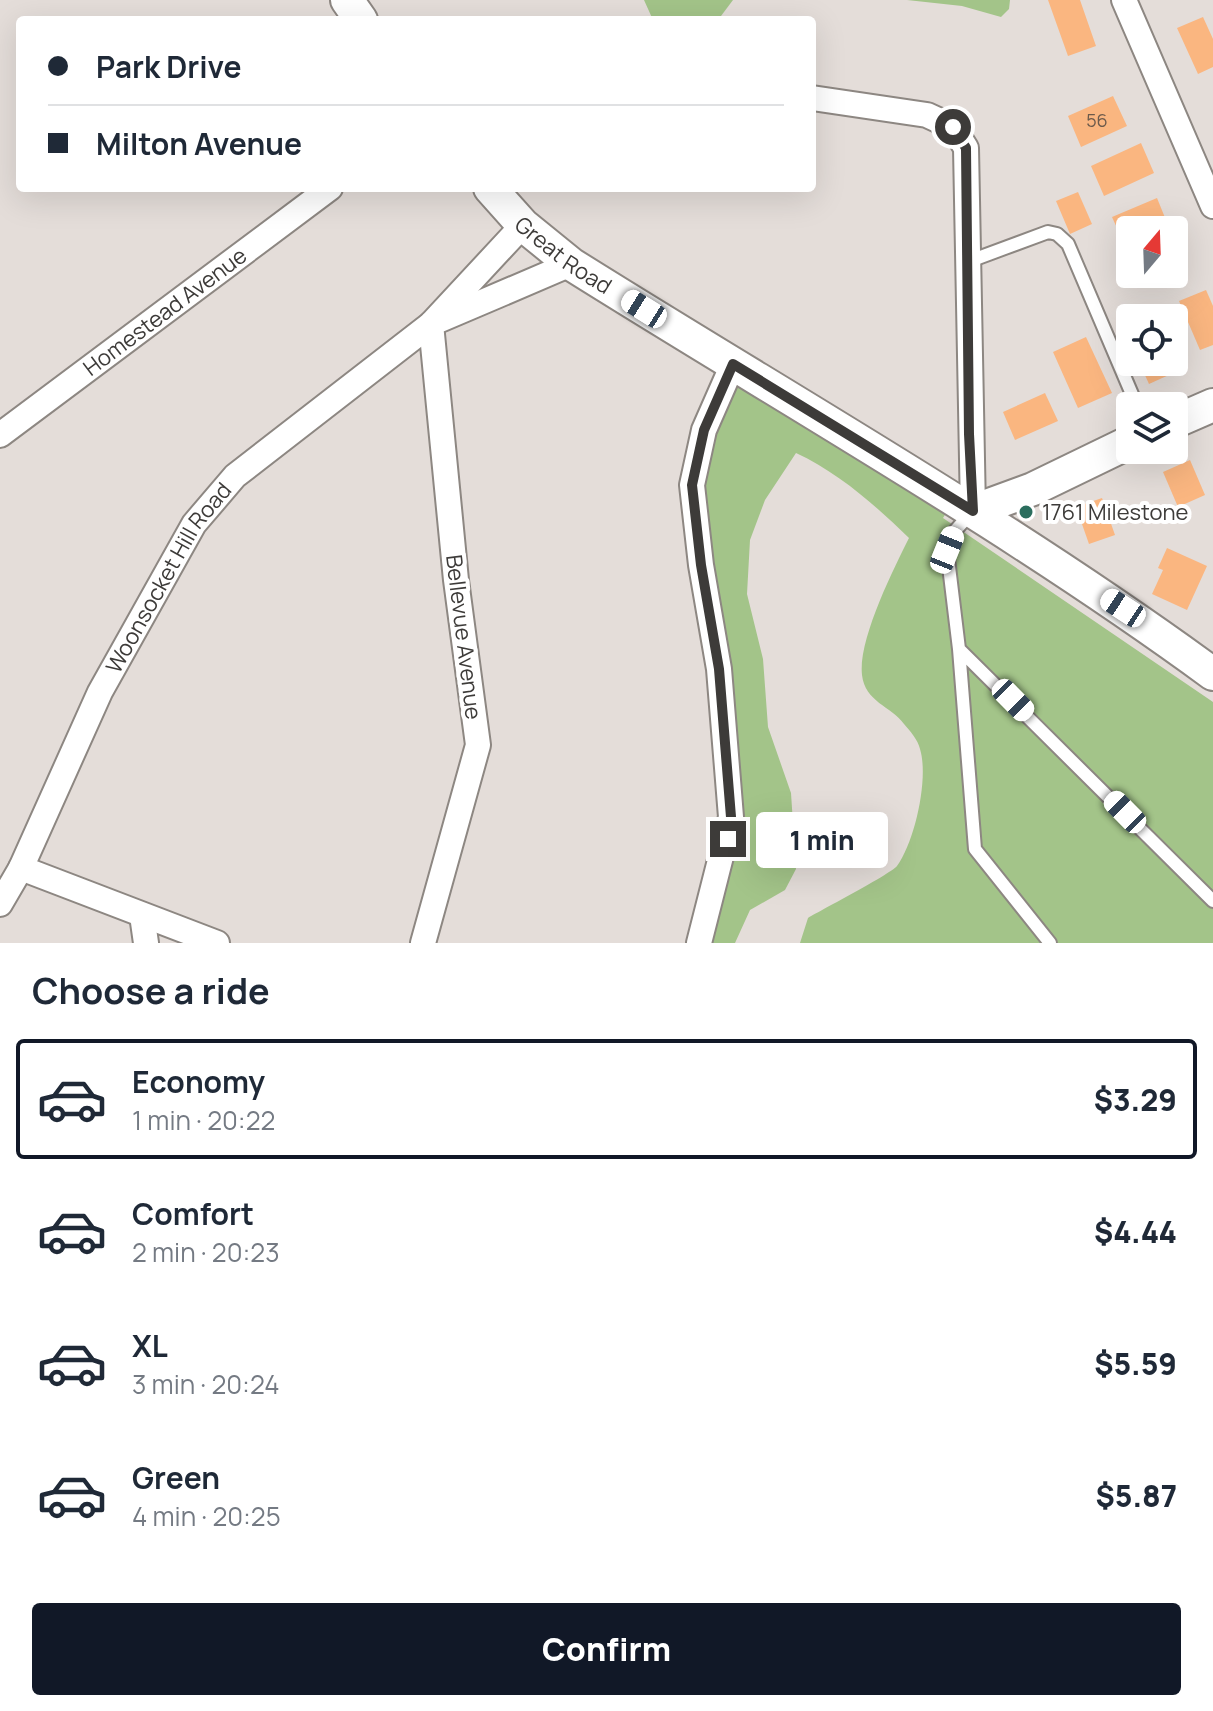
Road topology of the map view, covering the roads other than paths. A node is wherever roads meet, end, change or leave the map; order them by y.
1 (1124, 0) edge
2 (816, 99) edge
3 (325, 192) edge
4 (494, 192) edge
5 (1213, 206) edge
6 (523, 225) junction
7 (967, 262) junction
8 (571, 264) junction
9 (431, 324) junction
10 (733, 364) junction
11 (1131, 392) edge
12 (1213, 405) edge
13 (1188, 416) edge
14 (3, 427) edge
15 (1116, 449) edge
16 (973, 511) junction
17 (959, 649) junction
18 (1213, 674) edge
19 (21, 868) junction
20 (1213, 901) edge
21 (0, 904) edge
22 (142, 915) junction
23 (146, 943) edge
24 (217, 943) edge
25 (423, 943) edge
26 (699, 943) edge
27 (1050, 943) edge

1 - 5 street
2 - 7 street
3 - 14 street, Homestead Avenue
4 - 6 main road, Great Road
6 - 8 main road, Great Road
6 - 9 street, Woonsocket Hill Road
7 - 11 lane
7 - 16 street
8 - 9 street, Woonsocket Hill Road
8 - 10 main road, Great Road
9 - 19 street, Woonsocket Hill Road
9 - 25 street, Bellevue Avenue
10 - 16 main road, Great Road
10 - 26 street
12 - 13 main road
15 - 16 main road
16 - 17 lane
16 - 18 main road, Great Road
17 - 20 lane
17 - 27 lane
19 - 21 street, Woonsocket Hill Road
19 - 22 street
22 - 23 street
22 - 24 street

